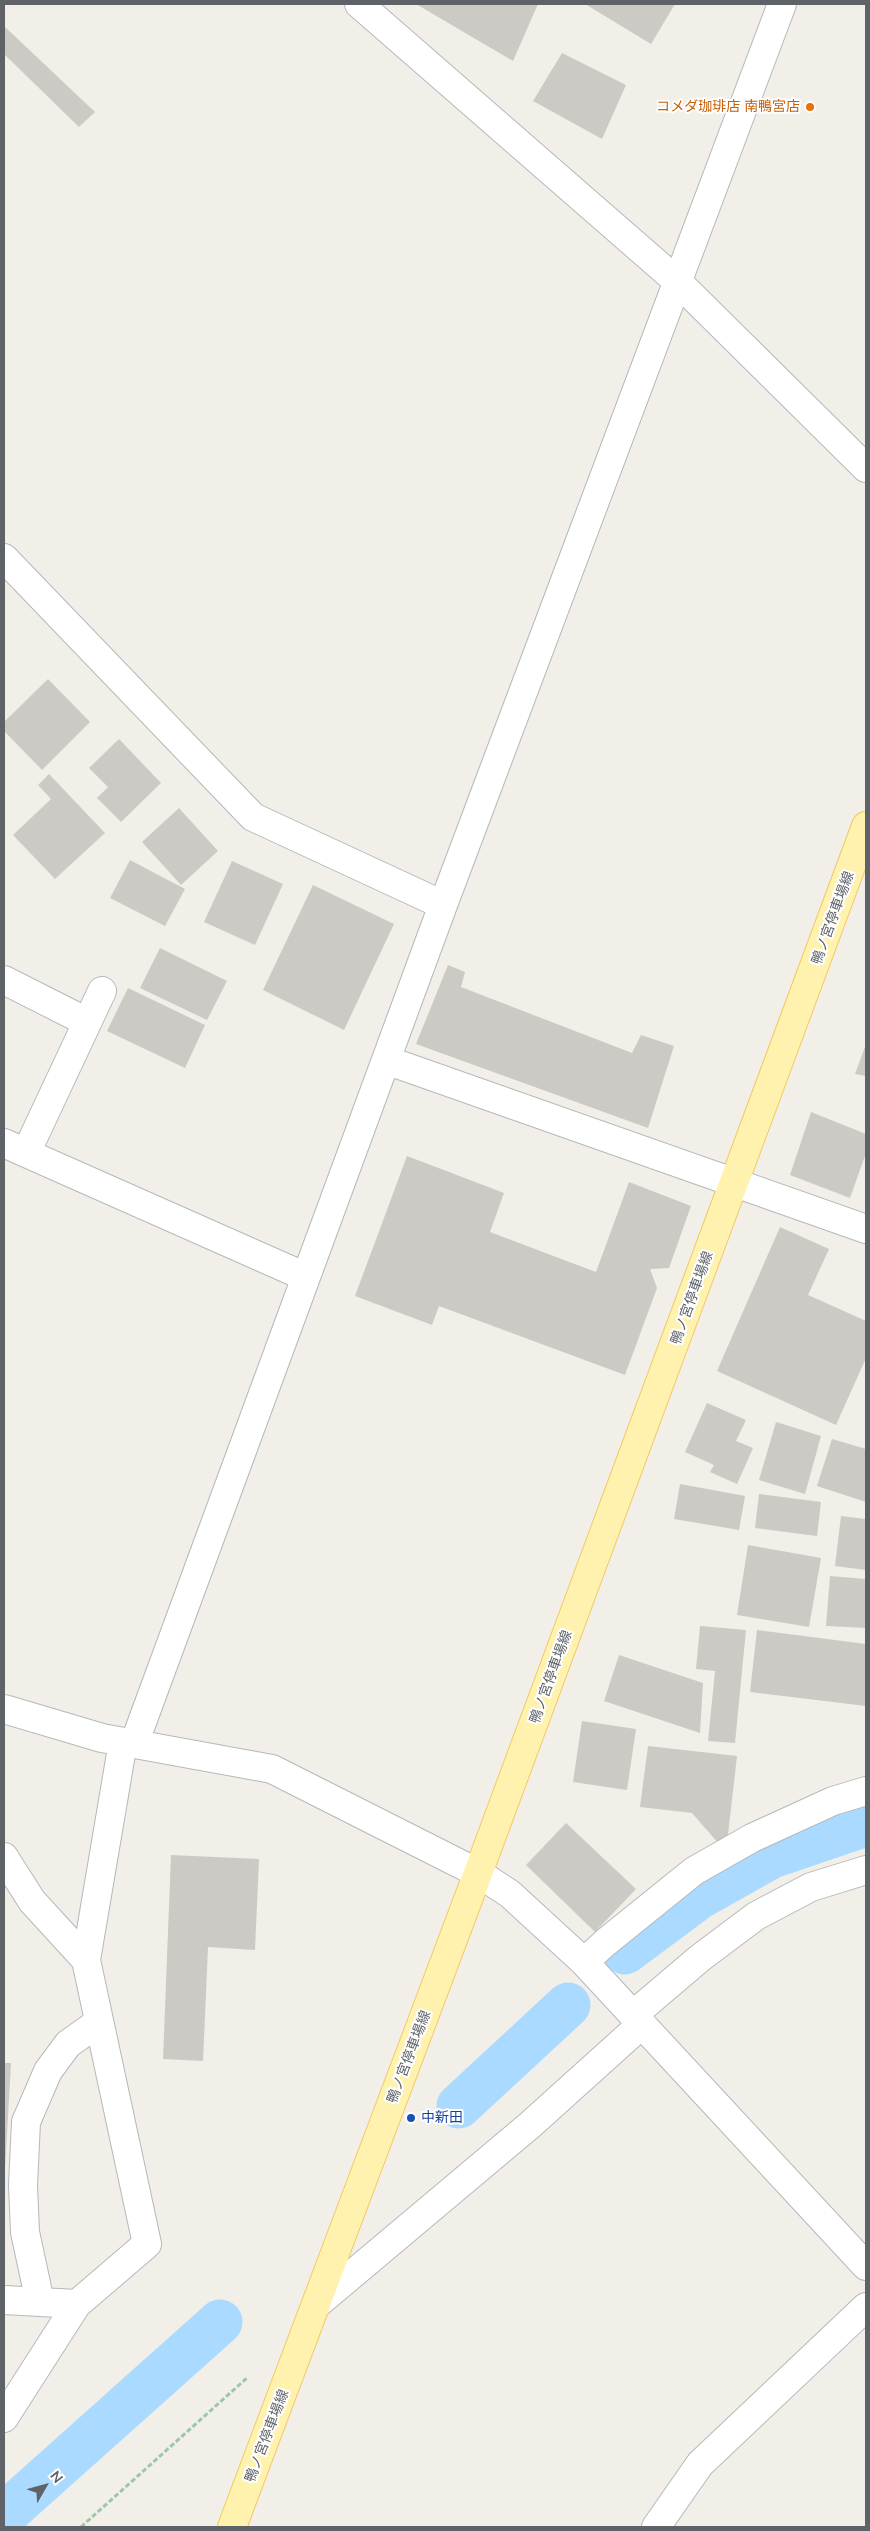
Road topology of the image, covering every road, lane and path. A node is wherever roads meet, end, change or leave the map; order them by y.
1 (359, 4) edge
2 (782, 4) edge
3 (678, 282) junction
4 (866, 468) edge
5 (4, 558) edge
6 (866, 826) edge
7 (443, 905) junction
8 (4, 980) edge
9 (102, 991) dead end
10 (87, 1022) junction
11 (386, 1060) junction
12 (15, 1148) edge
13 (735, 1182) junction
14 (866, 1228) edge
15 (306, 1277) junction
16 (4, 1709) edge
17 (128, 1743) junction
18 (866, 1791) edge
19 (4, 1857) edge
20 (866, 1870) edge
21 (478, 1873) junction
22 (86, 1960) junction
23 (584, 1962) junction
24 (638, 2020) junction
25 (99, 2022) junction
26 (866, 2266) edge
27 (4, 2300) edge
28 (40, 2302) junction
29 (77, 2304) junction
30 (317, 2304) junction
31 (866, 2307) edge
32 (300, 2347) junction
33 (4, 2418) edge
34 (81, 2527) edge
35 (232, 2527) edge
36 (656, 2527) edge

1 - 3 street
2 - 3 street
3 - 4 street
3 - 7 street
5 - 7 street
6 - 13 main road, 鴨ノ宮停車場線
7 - 11 street
8 - 10 street
9 - 10 street
10 - 12 street
11 - 13 street
11 - 15 street
12 - 15 street
13 - 14 street
13 - 21 main road, 鴨ノ宮停車場線
15 - 17 street
16 - 17 street
17 - 21 street
17 - 22 street
18 - 23 street
19 - 22 street
20 - 24 street
21 - 23 street
21 - 30 main road, 鴨ノ宮停車場線
22 - 25 street
23 - 24 street
24 - 26 street
24 - 30 street
25 - 28 street
25 - 29 street
27 - 28 street
28 - 29 street
29 - 33 street
30 - 32 main road, 鴨ノ宮停車場線
31 - 36 street
32 - 34 path
32 - 35 main road, 鴨ノ宮停車場線

